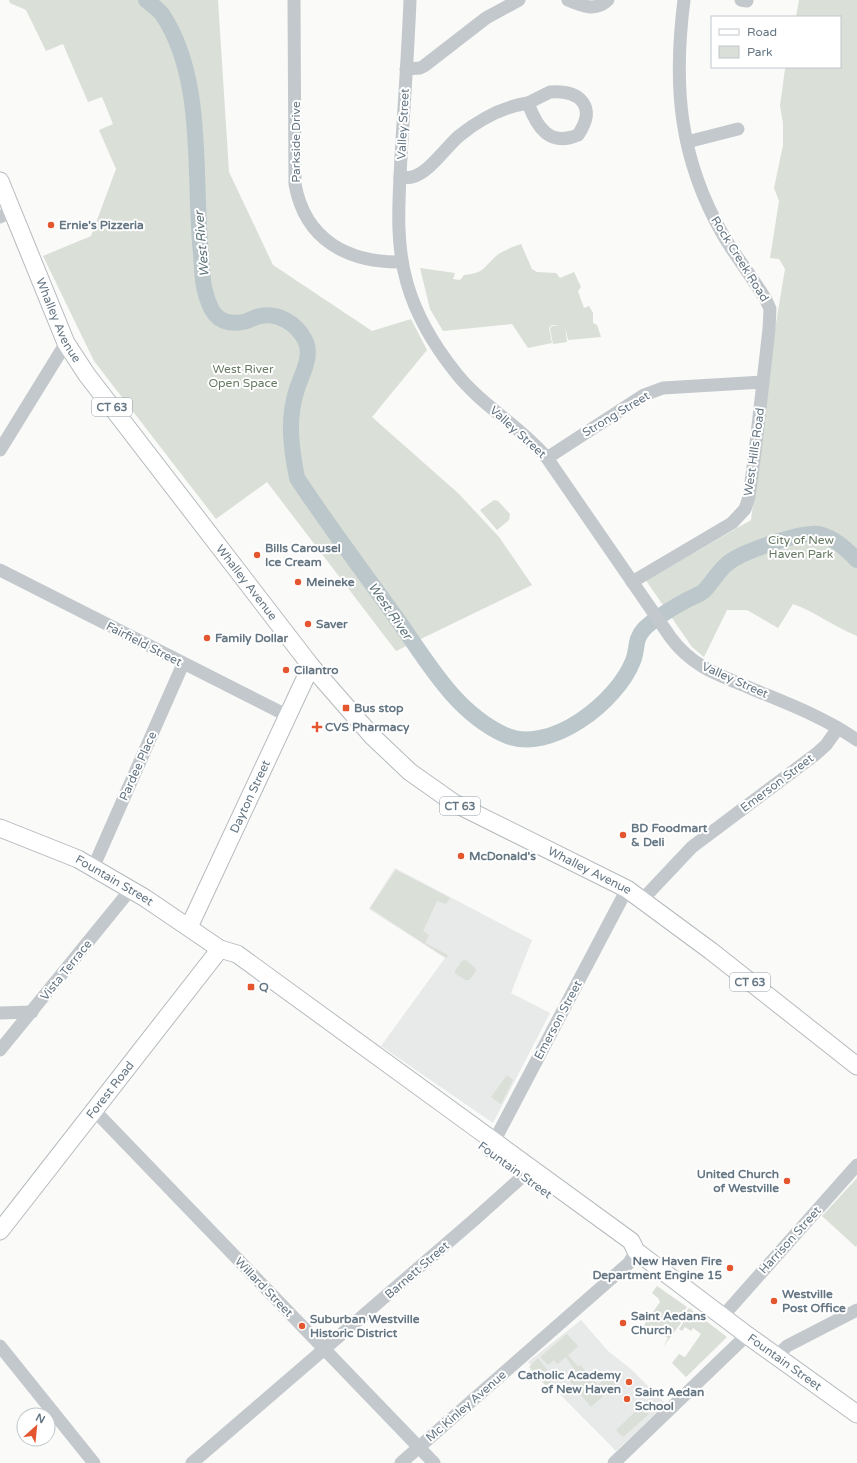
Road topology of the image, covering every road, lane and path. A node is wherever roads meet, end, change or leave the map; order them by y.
1 (294, 0) edge
2 (410, 0) edge
3 (519, 0) edge
4 (568, 0) edge
5 (608, 0) edge
6 (684, 0) edge
7 (406, 69) junction
8 (528, 103) junction
9 (738, 129) dead end
10 (687, 142) junction
11 (400, 177) junction
12 (0, 181) edge
13 (6, 214) edge
14 (402, 262) junction
15 (770, 309) joint
16 (66, 343) junction
17 (763, 382) junction
18 (0, 450) edge
19 (547, 458) junction
20 (0, 570) edge
21 (632, 582) junction
22 (183, 664) junction
23 (310, 666) junction
24 (288, 716) junction
25 (838, 728) junction
26 (857, 740) edge
27 (0, 828) edge
28 (92, 868) junction
29 (131, 889) junction
30 (627, 889) junction
31 (642, 900) junction
32 (189, 927) junction
33 (220, 949) junction
34 (32, 1012) junction
35 (0, 1013) edge
36 (0, 1050) edge
37 (857, 1066) edge
38 (94, 1110) junction
39 (491, 1147) junction
40 (857, 1165) edge
41 (527, 1172) junction
42 (0, 1231) edge
43 (636, 1251) junction
44 (857, 1310) edge
45 (723, 1316) junction
46 (747, 1335) junction
47 (0, 1346) edge
48 (325, 1349) junction
49 (777, 1356) junction
50 (857, 1414) edge
51 (419, 1447) junction
52 (94, 1463) edge
53 (192, 1463) edge
54 (401, 1463) edge
55 (434, 1463) edge
56 (614, 1463) edge

1 - 14 street, Parkside Drive
2 - 7 street, Valley Street
3 - 7 street
4 - 5 street
6 - 10 street, Rock Creek Road
7 - 11 street, Valley Street
8 - 8 street
8 - 11 street
9 - 10 street
10 - 15 street, Rock Creek Road
11 - 14 street, Valley Street
12 - 13 main road, Whalley Avenue / CT 63
13 - 16 main road, Whalley Avenue / CT 63
14 - 19 street, Valley Street
15 - 17 street, West Hills Road
16 - 18 street
16 - 23 main road, Whalley Avenue / CT 63
17 - 19 street, Strong Street
17 - 21 street, West Hills Road
19 - 21 street, Valley Street
20 - 22 street, Fairfield Street
21 - 25 street, Valley Street
22 - 24 street, Fairfield Street
22 - 28 street, Pardee Place
23 - 24 main road, Dayton Street
23 - 30 main road, Whalley Avenue / CT 63
24 - 32 main road, Dayton Street
25 - 26 street, Valley Street
25 - 31 street, Emerson Street
27 - 28 main road, Fountain Street
28 - 29 main road, Fountain Street
29 - 32 main road, Fountain Street
29 - 34 street, Vista Terrace
30 - 31 main road, Whalley Avenue / CT 63
30 - 39 street, Emerson Street
31 - 37 main road, Whalley Avenue / CT 63
32 - 33 main road, Fountain Street
33 - 38 main road, Forest Road
33 - 39 main road, Fountain Street
34 - 35 street
34 - 36 street, Vista Terrace
38 - 42 main road, Forest Road
38 - 48 street, Willard Street
39 - 41 main road, Fountain Street
40 - 45 street, Harrison Street
41 - 43 main road, Fountain Street
41 - 48 street, Barnett Street
43 - 45 main road, Fountain Street
43 - 51 street, Mc Kinley Avenue
44 - 49 street
45 - 46 main road, Fountain Street
46 - 49 main road, Fountain Street
46 - 56 street
47 - 52 street
48 - 51 street, Willard Street
48 - 53 street, Barnett Street
49 - 50 main road, Fountain Street
51 - 54 street, Mc Kinley Avenue
51 - 55 street, Willard Street

